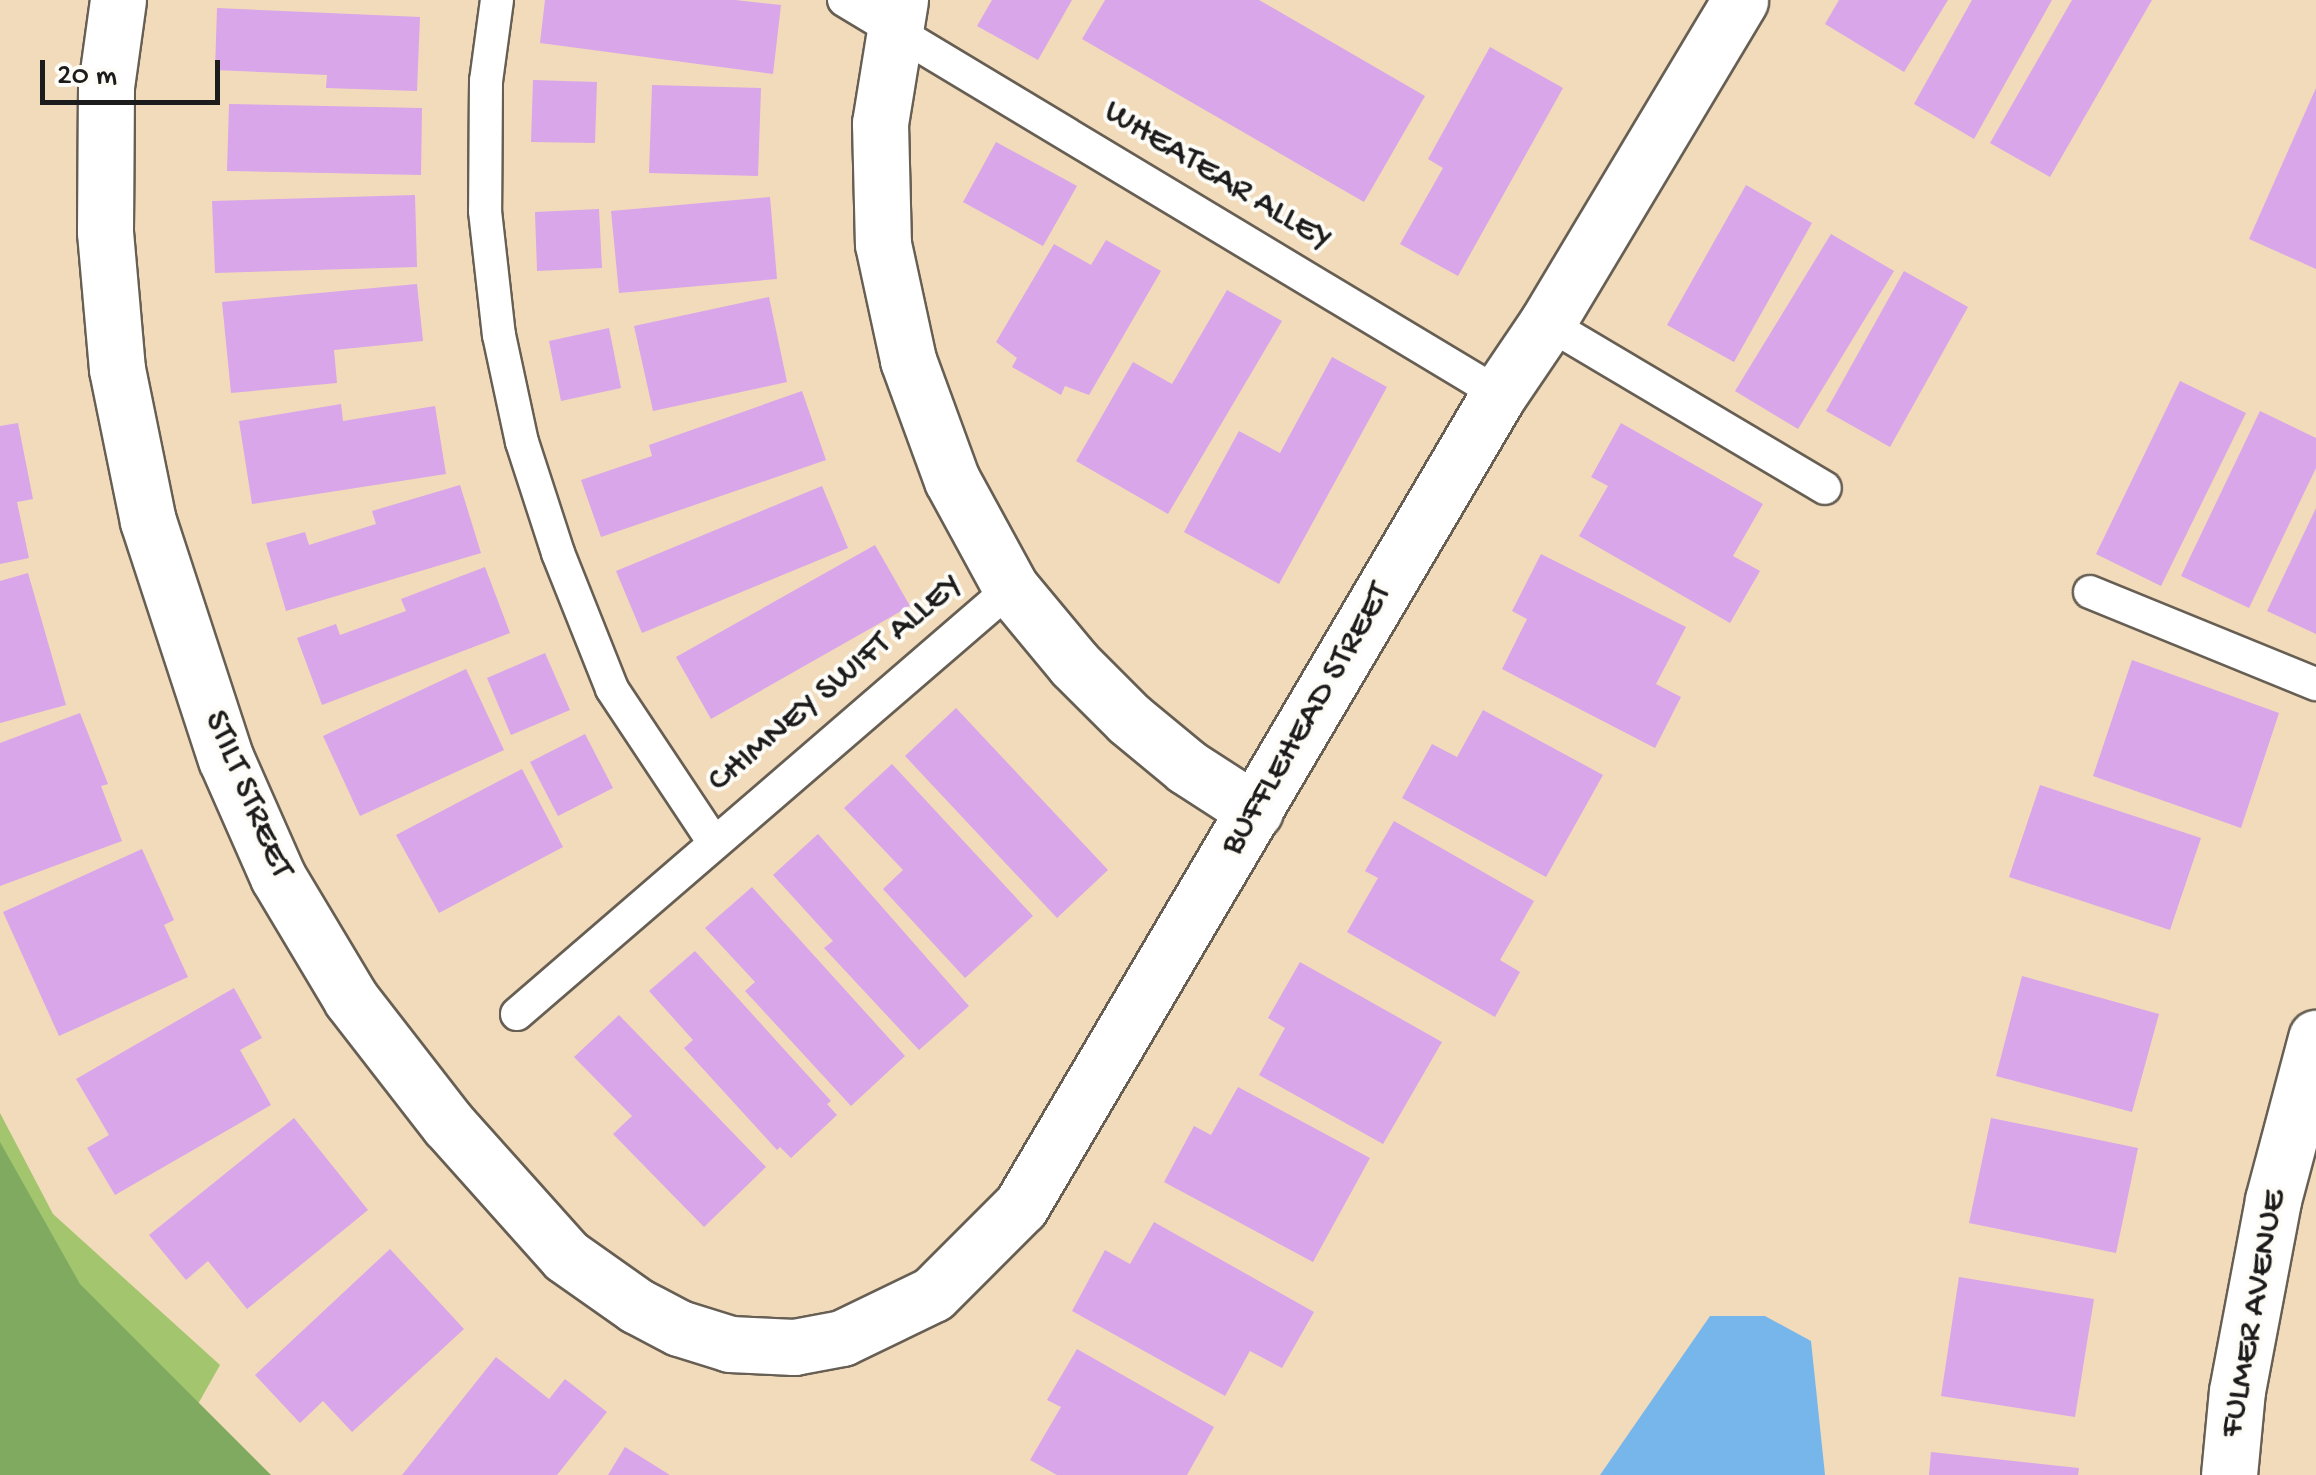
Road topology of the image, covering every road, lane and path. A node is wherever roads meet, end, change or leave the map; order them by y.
1 (118, 0) edge
2 (497, 0) edge
3 (844, 0) edge
4 (1740, 0) edge
5 (897, 14) edge
6 (1547, 323) junction
7 (1499, 394) junction
8 (1825, 488) dead end
9 (1011, 588) junction
10 (2090, 592) dead end
11 (2316, 684) edge
12 (1255, 811) junction
13 (713, 841) junction
14 (518, 1014) dead end
15 (2316, 1038) edge
16 (794, 1347) joint
17 (2229, 1475) edge

1 - 16 street, STILT STREET
2 - 13 lane, CHIMNEY SWIFT ALLEY
3 - 5 lane
4 - 6 street, BUFFLEHEAD STREET
5 - 7 lane, WHEATEAR ALLEY
5 - 9 street
6 - 7 street, BUFFLEHEAD STREET
6 - 8 lane
7 - 12 street, BUFFLEHEAD STREET
9 - 12 street
9 - 13 lane, CHIMNEY SWIFT ALLEY
10 - 11 lane
12 - 16 street, BUFFLEHEAD STREET
13 - 14 lane, CHIMNEY SWIFT ALLEY
15 - 17 street, FULMER AVENUE

